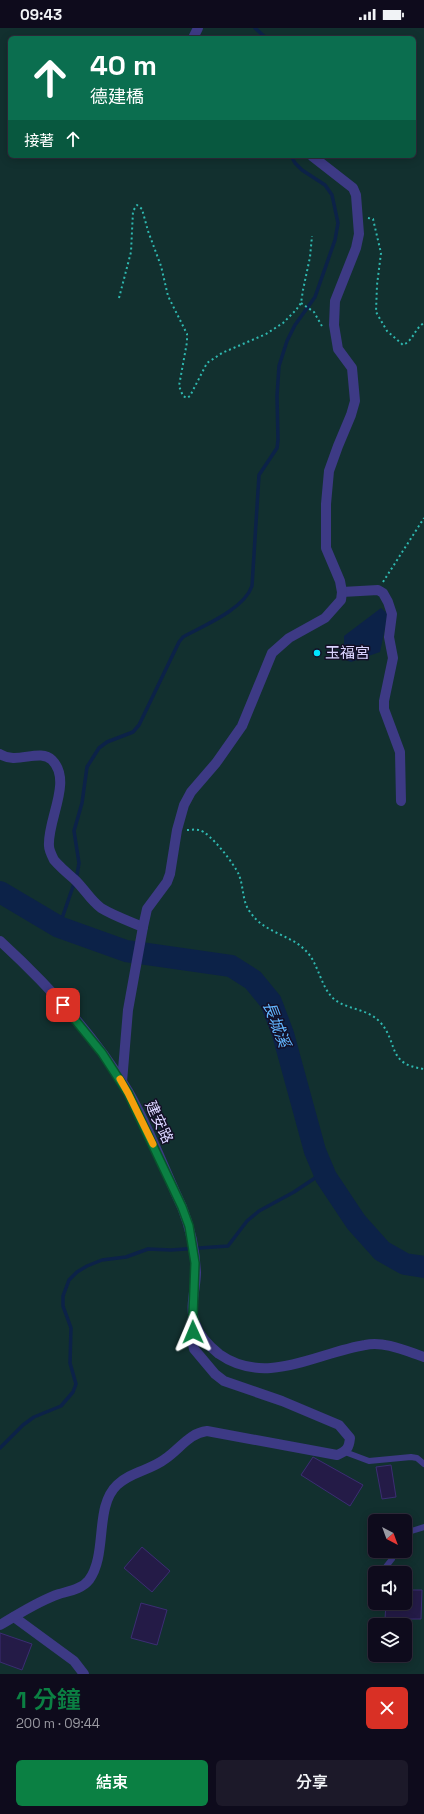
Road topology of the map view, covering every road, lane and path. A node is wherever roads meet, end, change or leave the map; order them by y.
1 (315, 158) edge
2 (358, 215) junction
3 (312, 236) dead end
4 (120, 298) dead end
5 (301, 303) junction
6 (424, 323) edge
7 (324, 331) dead end
8 (424, 518) edge
9 (378, 590) junction
10 (342, 592) junction
11 (0, 754) edge
12 (401, 801) dead end
13 (177, 830) junction
14 (142, 932) junction
15 (0, 941) edge
16 (424, 1069) edge
17 (122, 1082) junction
18 (195, 1324) junction
19 (424, 1357) edge
20 (345, 1452) junction
21 (424, 1464) edge
22 (424, 1527) edge
23 (412, 1531) edge
24 (14, 1617) junction
25 (0, 1625) edge
26 (84, 1674) edge

1 - 2 street
2 - 6 path
2 - 10 street
3 - 5 path
4 - 5 path
5 - 7 path
8 - 9 path
9 - 10 street
9 - 12 street
10 - 13 street
11 - 14 street
13 - 14 street
13 - 16 path
14 - 17 street
15 - 17 street, 建安路
17 - 18 street, 建安路
18 - 19 street
18 - 20 street
20 - 21 lane
20 - 24 street
22 - 23 lane
24 - 25 street
24 - 26 street

